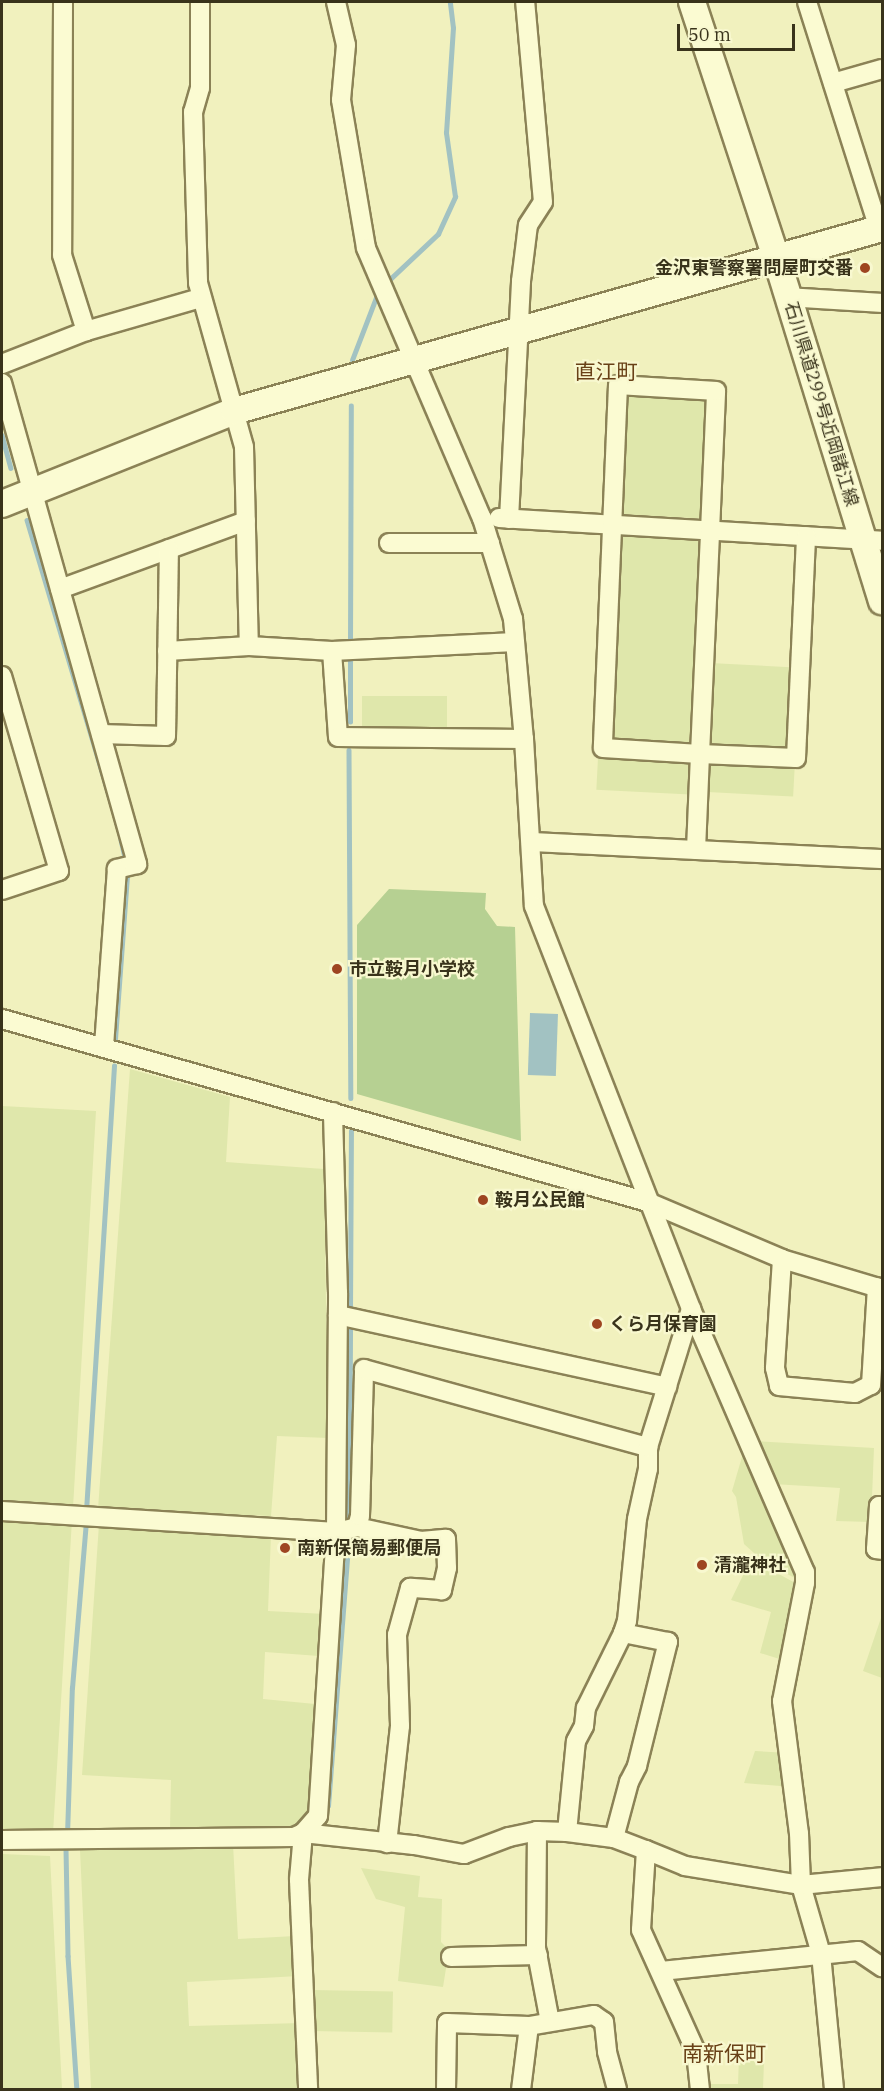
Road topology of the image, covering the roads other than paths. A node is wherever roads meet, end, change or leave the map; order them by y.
1 (63, 2) edge
2 (200, 2) edge
3 (336, 2) edge
4 (525, 2) edge
5 (692, 2) edge
6 (807, 2) edge
7 (882, 69) edge
8 (833, 83) junction
9 (881, 229) edge
10 (777, 260) junction
11 (787, 297) junction
12 (200, 298) junction
13 (882, 303) edge
14 (86, 331) junction
15 (518, 333) junction
16 (416, 362) junction
17 (2, 364) edge
18 (2, 383) edge
19 (234, 411) junction
20 (33, 492) junction
21 (2, 504) edge
22 (482, 518) junction
23 (509, 519) junction
24 (246, 521) junction
25 (612, 525) junction
26 (710, 531) junction
27 (806, 536) junction
28 (873, 540) edge
29 (389, 543) dead end
30 (490, 543) junction
31 (169, 549) junction
32 (60, 589) junction
33 (882, 601) edge
34 (515, 642) junction
35 (249, 646) junction
36 (167, 651) junction
37 (344, 651) junction
38 (2, 676) edge
39 (101, 735) junction
40 (524, 739) junction
41 (700, 754) junction
42 (531, 842) junction
43 (696, 850) junction
44 (882, 859) edge
45 (2, 890) edge
46 (2, 1019) edge
47 (104, 1048) junction
48 (333, 1112) junction
49 (648, 1202) junction
50 (782, 1259) junction
51 (880, 1288) edge
52 (691, 1309) junction
53 (338, 1315) junction
54 (667, 1387) junction
55 (648, 1447) junction
56 (882, 1506) edge
57 (2, 1511) edge
58 (357, 1527) junction
59 (336, 1532) junction
60 (882, 1550) edge
61 (623, 1633) junction
62 (537, 1831) junction
63 (567, 1832) junction
64 (303, 1833) junction
65 (614, 1838) junction
66 (2, 1840) edge
67 (387, 1843) junction
68 (646, 1850) junction
69 (882, 1876) edge
70 (801, 1885) junction
71 (821, 1954) junction
72 (537, 1955) junction
73 (451, 1957) dead end
74 (882, 1967) edge
75 (661, 1971) junction
76 (550, 2022) junction
77 (529, 2026) junction
78 (308, 2090) edge
79 (446, 2090) edge
80 (521, 2090) edge
81 (617, 2090) edge
82 (699, 2090) edge
83 (834, 2090) edge

1 - 14 street
2 - 12 street
3 - 16 street
4 - 15 street
5 - 10 street, 石川県道299号近岡諸江線
6 - 8 street
7 - 8 street
8 - 9 street
9 - 10 street
10 - 11 street, 石川県道299号近岡諸江線
10 - 15 street
11 - 13 street
11 - 28 street, 石川県道299号近岡諸江線
12 - 14 street
12 - 19 street
14 - 17 street
15 - 16 street
15 - 23 street
16 - 19 street
16 - 22 street
18 - 20 street
19 - 20 street
19 - 24 street
20 - 21 street
20 - 32 street
22 - 23 street
22 - 30 street
23 - 25 street
24 - 31 street
24 - 35 street
25 - 26 street
25 - 26 street
25 - 41 street
26 - 27 street
26 - 41 street
27 - 28 street
27 - 41 street
28 - 33 street, 石川県道299号近岡諸江線
29 - 30 street
30 - 34 street
31 - 32 street
31 - 36 street
32 - 39 street
34 - 37 street
34 - 40 street
35 - 36 street
35 - 37 street
36 - 39 street
37 - 40 street
38 - 45 street
39 - 47 street
40 - 42 street
41 - 43 street
42 - 43 street
42 - 49 street
43 - 44 street
46 - 47 street
47 - 48 street
48 - 49 street
48 - 53 street
49 - 50 street
49 - 52 street
50 - 51 street
50 - 51 street
52 - 54 street
52 - 70 street
53 - 54 street
53 - 59 street
54 - 55 street
55 - 58 street
55 - 61 street
56 - 60 street
57 - 59 street
58 - 59 street
58 - 67 street
59 - 64 street
61 - 63 street
61 - 65 street
62 - 63 street
62 - 67 street
62 - 72 street
63 - 65 street
64 - 66 street
64 - 67 street
64 - 78 street
65 - 68 street
68 - 70 street
68 - 75 street
69 - 70 street
70 - 71 street
71 - 74 street
71 - 75 street
71 - 83 street
72 - 73 street
72 - 76 street
75 - 82 street
76 - 77 street
76 - 81 street
77 - 79 street
77 - 80 street

